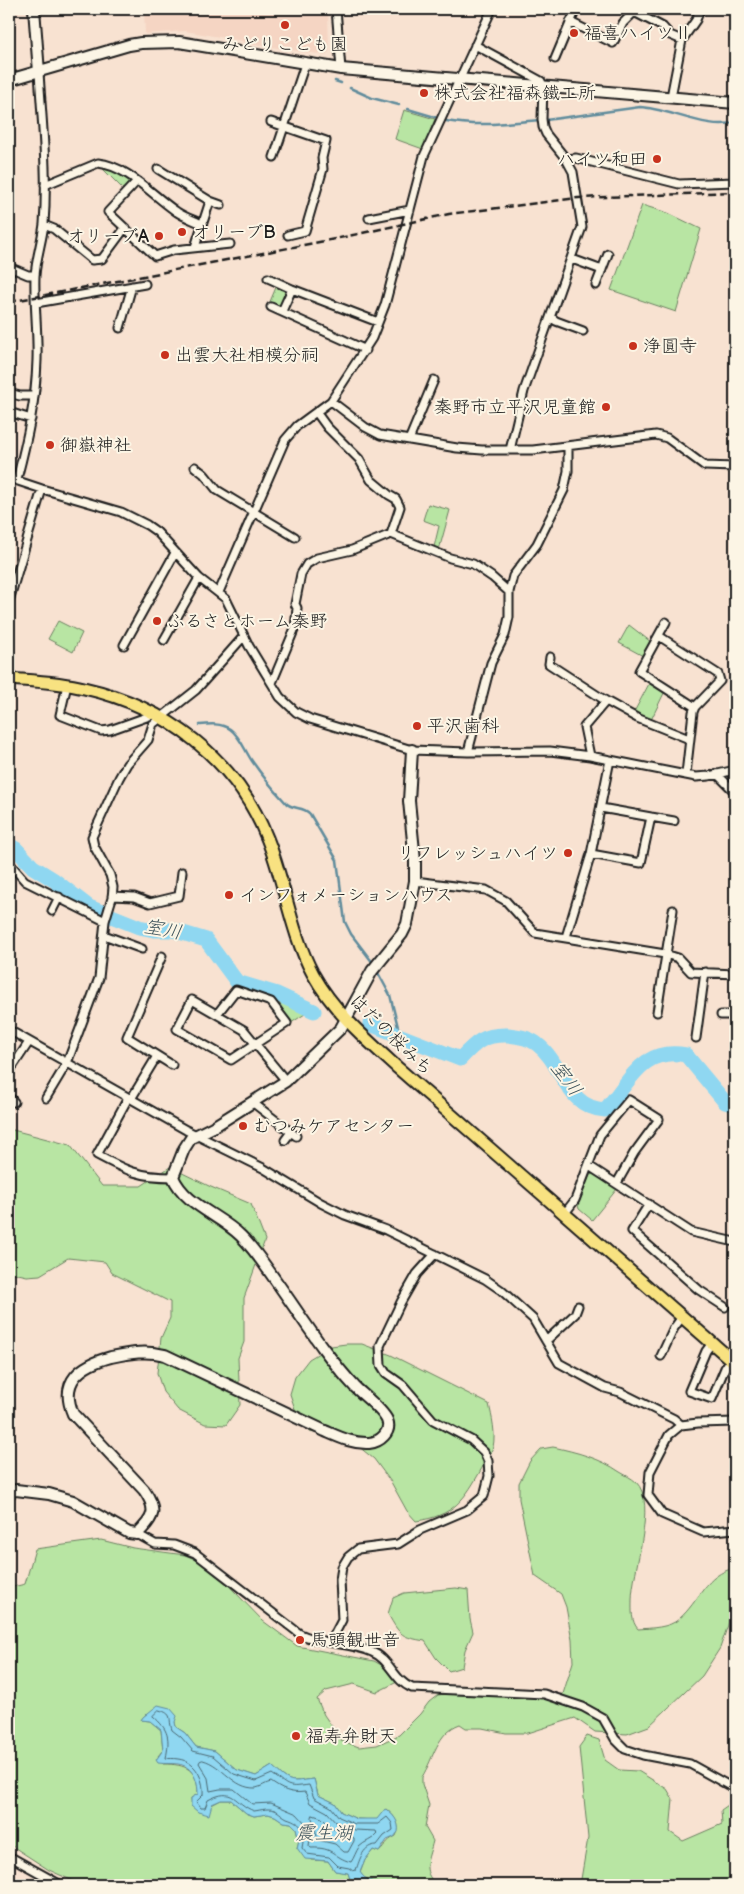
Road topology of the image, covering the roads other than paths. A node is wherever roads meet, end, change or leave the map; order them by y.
1 (34, 9) edge
2 (336, 9) edge
3 (492, 9) edge
4 (576, 9) edge
5 (700, 9) edge
6 (570, 22) junction
7 (682, 40) junction
8 (475, 45) junction
9 (555, 59) dead end
10 (305, 64) junction
11 (341, 69) junction
12 (39, 72) junction
13 (9, 80) edge
14 (459, 80) junction
15 (543, 86) junction
16 (671, 97) junction
17 (735, 103) edge
18 (271, 122) dead end
19 (285, 126) junction
20 (274, 157) dead end
21 (566, 159) junction
22 (158, 170) dead end
23 (137, 181) junction
24 (735, 182) edge
25 (46, 186) junction
26 (210, 201) junction
27 (221, 204) dead end
28 (410, 210) junction
29 (369, 218) dead end
30 (202, 224) junction
31 (44, 225) junction
32 (125, 228) junction
33 (288, 235) dead end
34 (230, 244) dead end
35 (195, 247) junction
36 (608, 254) dead end
37 (572, 259) junction
38 (9, 267) edge
39 (602, 270) junction
40 (35, 275) junction
41 (268, 278) dead end
42 (145, 284) dead end
43 (596, 285) dead end
44 (132, 286) junction
45 (292, 289) junction
46 (36, 303) junction
47 (271, 307) dead end
48 (282, 311) junction
49 (551, 317) junction
50 (378, 322) junction
51 (120, 328) dead end
52 (583, 331) dead end
53 (366, 350) junction
54 (434, 380) dead end
55 (9, 392) edge
56 (34, 396) junction
57 (331, 401) junction
58 (9, 412) edge
59 (316, 412) junction
60 (31, 419) junction
61 (409, 440) junction
62 (568, 446) junction
63 (510, 450) junction
64 (208, 465) dead end
65 (195, 467) dead end
66 (735, 467) edge
67 (204, 474) junction
68 (13, 478) edge
69 (42, 489) junction
70 (254, 511) junction
71 (391, 534) junction
72 (295, 537) dead end
73 (175, 552) junction
74 (198, 578) junction
75 (218, 592) junction
76 (509, 592) junction
77 (9, 601) edge
78 (666, 622) dead end
79 (244, 636) junction
80 (659, 636) junction
81 (164, 640) dead end
82 (124, 645) dead end
83 (550, 656) dead end
84 (9, 678) edge
85 (272, 683) junction
86 (67, 685) junction
87 (606, 701) junction
88 (695, 706) junction
89 (158, 715) junction
90 (689, 739) junction
91 (412, 750) junction
92 (468, 752) junction
93 (590, 756) junction
94 (610, 760) junction
95 (735, 770) edge
96 (686, 774) junction
97 (717, 774) junction
98 (735, 792) edge
99 (601, 808) junction
100 (651, 817) junction
101 (674, 821) dead end
102 (591, 854) junction
103 (9, 865) edge
104 (182, 872) dead end
105 (415, 881) junction
106 (112, 896) junction
107 (59, 897) junction
108 (673, 910) dead end
109 (52, 911) dead end
110 (106, 920) junction
111 (104, 935) junction
112 (566, 937) junction
113 (142, 949) dead end
114 (665, 954) junction
115 (162, 956) dead end
116 (705, 972) junction
117 (735, 974) edge
118 (735, 1004) edge
119 (657, 1012) dead end
120 (217, 1014) junction
121 (722, 1015) dead end
122 (734, 1015) edge
123 (346, 1020) junction
124 (9, 1030) edge
125 (696, 1038) dead end
126 (29, 1042) junction
127 (256, 1044) junction
128 (157, 1056) junction
129 (67, 1064) junction
130 (172, 1065) dead end
131 (9, 1072) edge
132 (286, 1081) junction
133 (46, 1098) dead end
134 (129, 1099) junction
135 (252, 1102) junction
136 (199, 1136) junction
137 (285, 1140) dead end
138 (589, 1166) junction
139 (173, 1177) junction
140 (617, 1183) junction
141 (649, 1204) junction
142 (565, 1213) junction
143 (735, 1242) edge
144 (435, 1254) junction
145 (725, 1307) dead end
146 (577, 1312) dead end
147 (682, 1317) junction
148 (546, 1342) junction
149 (712, 1343) junction
150 (661, 1356) dead end
151 (733, 1361) edge
152 (735, 1422) edge
153 (681, 1425) junction
154 (9, 1492) edge
155 (735, 1529) edge
156 (137, 1534) junction
157 (331, 1641) junction
158 (735, 1789) edge
159 (9, 1856) edge
160 (61, 1885) edge

1 - 12 street
2 - 11 street
3 - 8 street
4 - 6 street
5 - 7 street
6 - 7 street
6 - 9 street
7 - 16 street
8 - 14 street
8 - 15 street
10 - 11 street
10 - 12 street
10 - 19 street
11 - 14 street
12 - 13 street
12 - 25 street
14 - 15 street
14 - 28 street
15 - 16 street
15 - 21 street
16 - 17 street
18 - 19 street
19 - 20 street
19 - 33 street
21 - 24 street
21 - 37 street
22 - 26 street
23 - 25 street
23 - 30 street
23 - 32 street
25 - 31 street
26 - 27 street
26 - 30 street
28 - 29 street
28 - 50 street
30 - 35 street
31 - 32 street
31 - 40 street
32 - 35 street
34 - 35 street
36 - 39 street
37 - 39 street
37 - 49 street
38 - 40 street
39 - 43 street
40 - 46 street
41 - 45 street
42 - 44 street
44 - 46 street
44 - 51 street
45 - 48 street
45 - 50 street
46 - 56 street
47 - 48 street
48 - 53 street
49 - 52 street
49 - 63 street
50 - 53 street
53 - 57 street
54 - 61 street
55 - 56 street
56 - 60 street
57 - 59 street
57 - 61 street
58 - 60 street
59 - 70 street
59 - 71 street
60 - 68 street
61 - 63 street
62 - 63 street
62 - 66 street
62 - 76 street
64 - 67 street
65 - 67 street
67 - 70 street
68 - 69 street
69 - 73 street
69 - 77 street
70 - 72 street
70 - 75 street
71 - 76 street
71 - 85 street
73 - 74 street
73 - 82 street
74 - 75 street
74 - 81 street
75 - 79 street
76 - 92 street
78 - 80 street
79 - 85 street
79 - 89 street
80 - 88 street
80 - 88 street
83 - 87 street
84 - 86 main road, はだの桜みち
85 - 91 street
86 - 89 main road, はだの桜みち
86 - 89 street
87 - 90 street
87 - 93 street
88 - 90 street
89 - 106 street
89 - 123 main road, はだの桜みち
90 - 96 street
91 - 92 street
91 - 105 street
92 - 93 street
93 - 94 street
94 - 96 street
94 - 99 street
95 - 97 street
96 - 97 street
97 - 98 street
99 - 100 street
99 - 102 street
100 - 101 street
100 - 102 street
102 - 112 street
103 - 107 street
104 - 106 street
105 - 112 street
105 - 123 street
106 - 110 street
107 - 109 street
107 - 110 street
108 - 114 street
110 - 111 street
111 - 113 street
111 - 129 street
112 - 114 street
114 - 116 street
114 - 119 street
115 - 128 street
116 - 117 street
116 - 125 street
118 - 122 street
120 - 127 street
120 - 127 street
120 - 127 street
121 - 122 street
123 - 132 street
123 - 142 main road, はだの桜みち
124 - 126 street
126 - 129 street
126 - 131 street
127 - 132 street
128 - 130 street
128 - 134 street
129 - 133 street
129 - 134 street
132 - 135 street
134 - 136 street
134 - 139 street
135 - 136 street
135 - 137 street
136 - 139 street
136 - 144 street
138 - 140 street
138 - 140 street
138 - 142 street
139 - 156 street
140 - 141 street
141 - 143 street
141 - 145 street
142 - 147 main road, はだの桜みち
144 - 148 street
144 - 157 street
146 - 148 street
147 - 149 main road, はだの桜みち
147 - 150 street
148 - 153 street
149 - 151 main road, はだの桜みち
149 - 151 street
152 - 153 street
153 - 155 street
154 - 156 street
156 - 157 street
157 - 158 street
159 - 160 street

